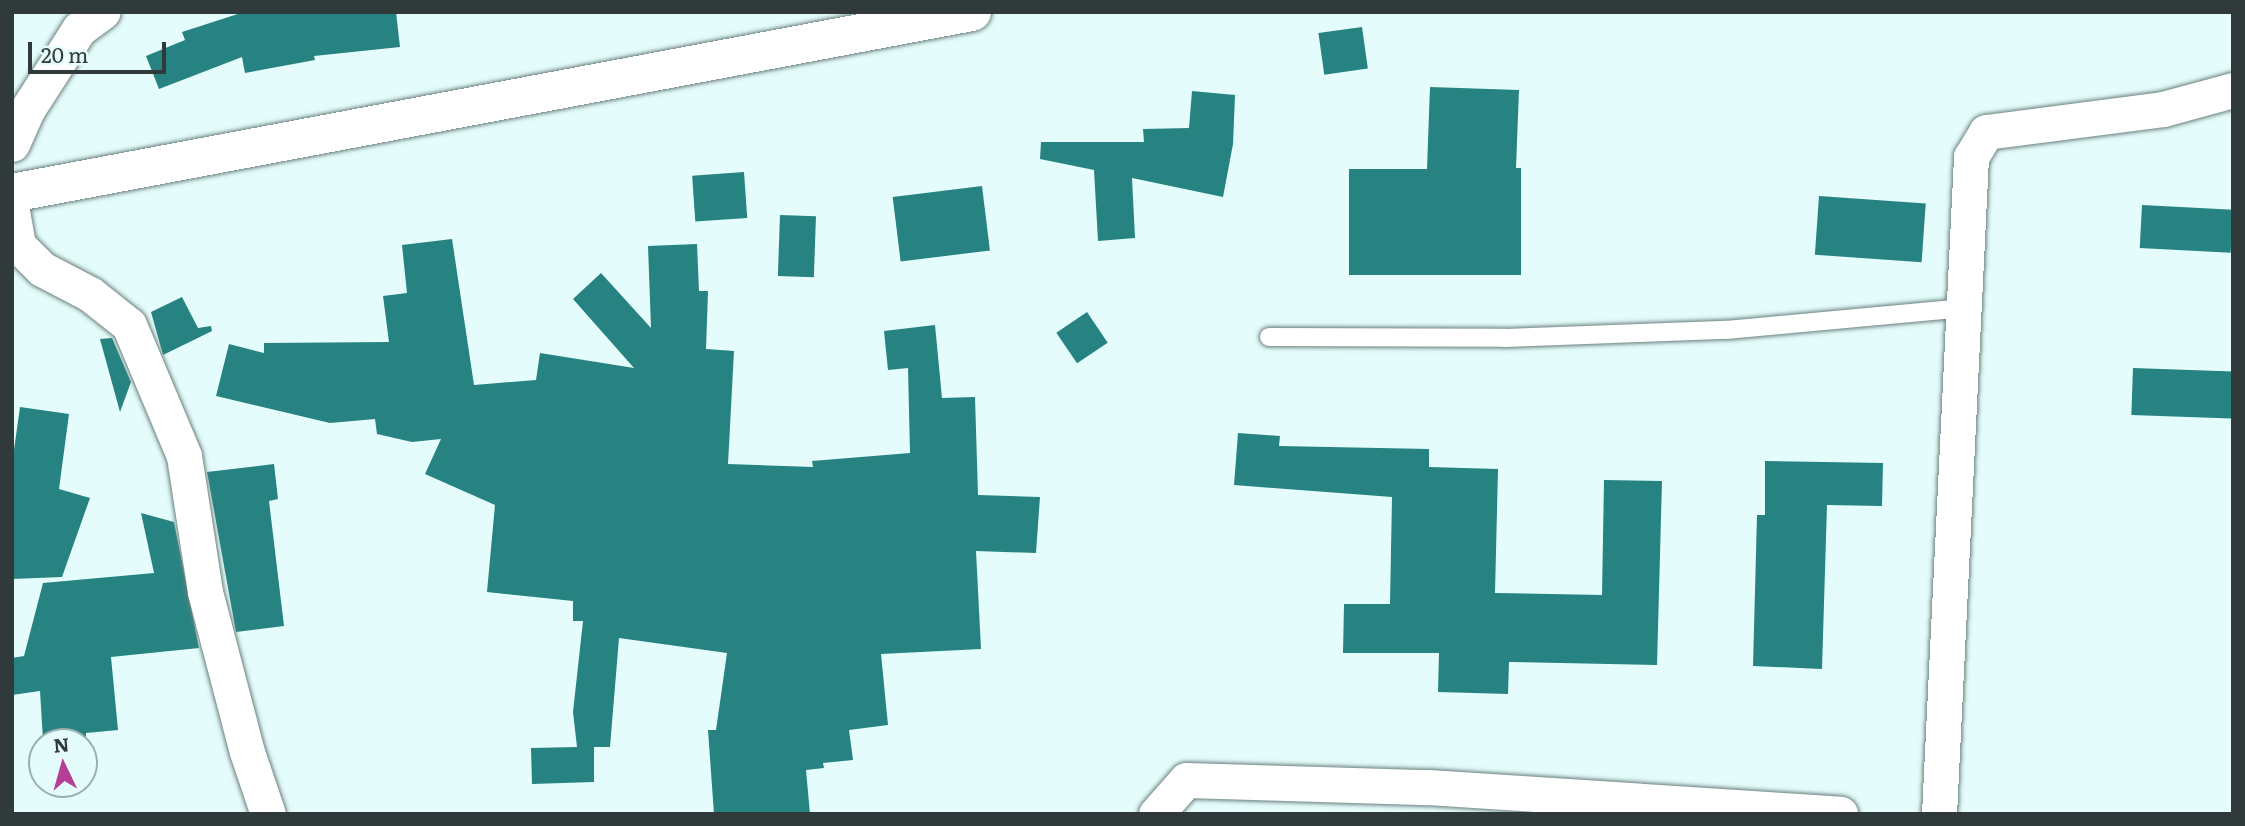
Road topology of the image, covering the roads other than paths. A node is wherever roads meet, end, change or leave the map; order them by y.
1 (102, 12) edge
2 (972, 12) edge
3 (2233, 90) edge
4 (12, 144) edge
5 (12, 193) edge
6 (12, 211) edge
7 (1964, 308) junction
8 (1269, 337) dead end
9 (268, 814) edge
10 (1156, 814) edge
11 (1840, 814) edge
12 (1939, 814) edge

1 - 4 street
2 - 5 main road
3 - 7 street
6 - 9 street
7 - 8 lane
7 - 12 street
10 - 11 street

